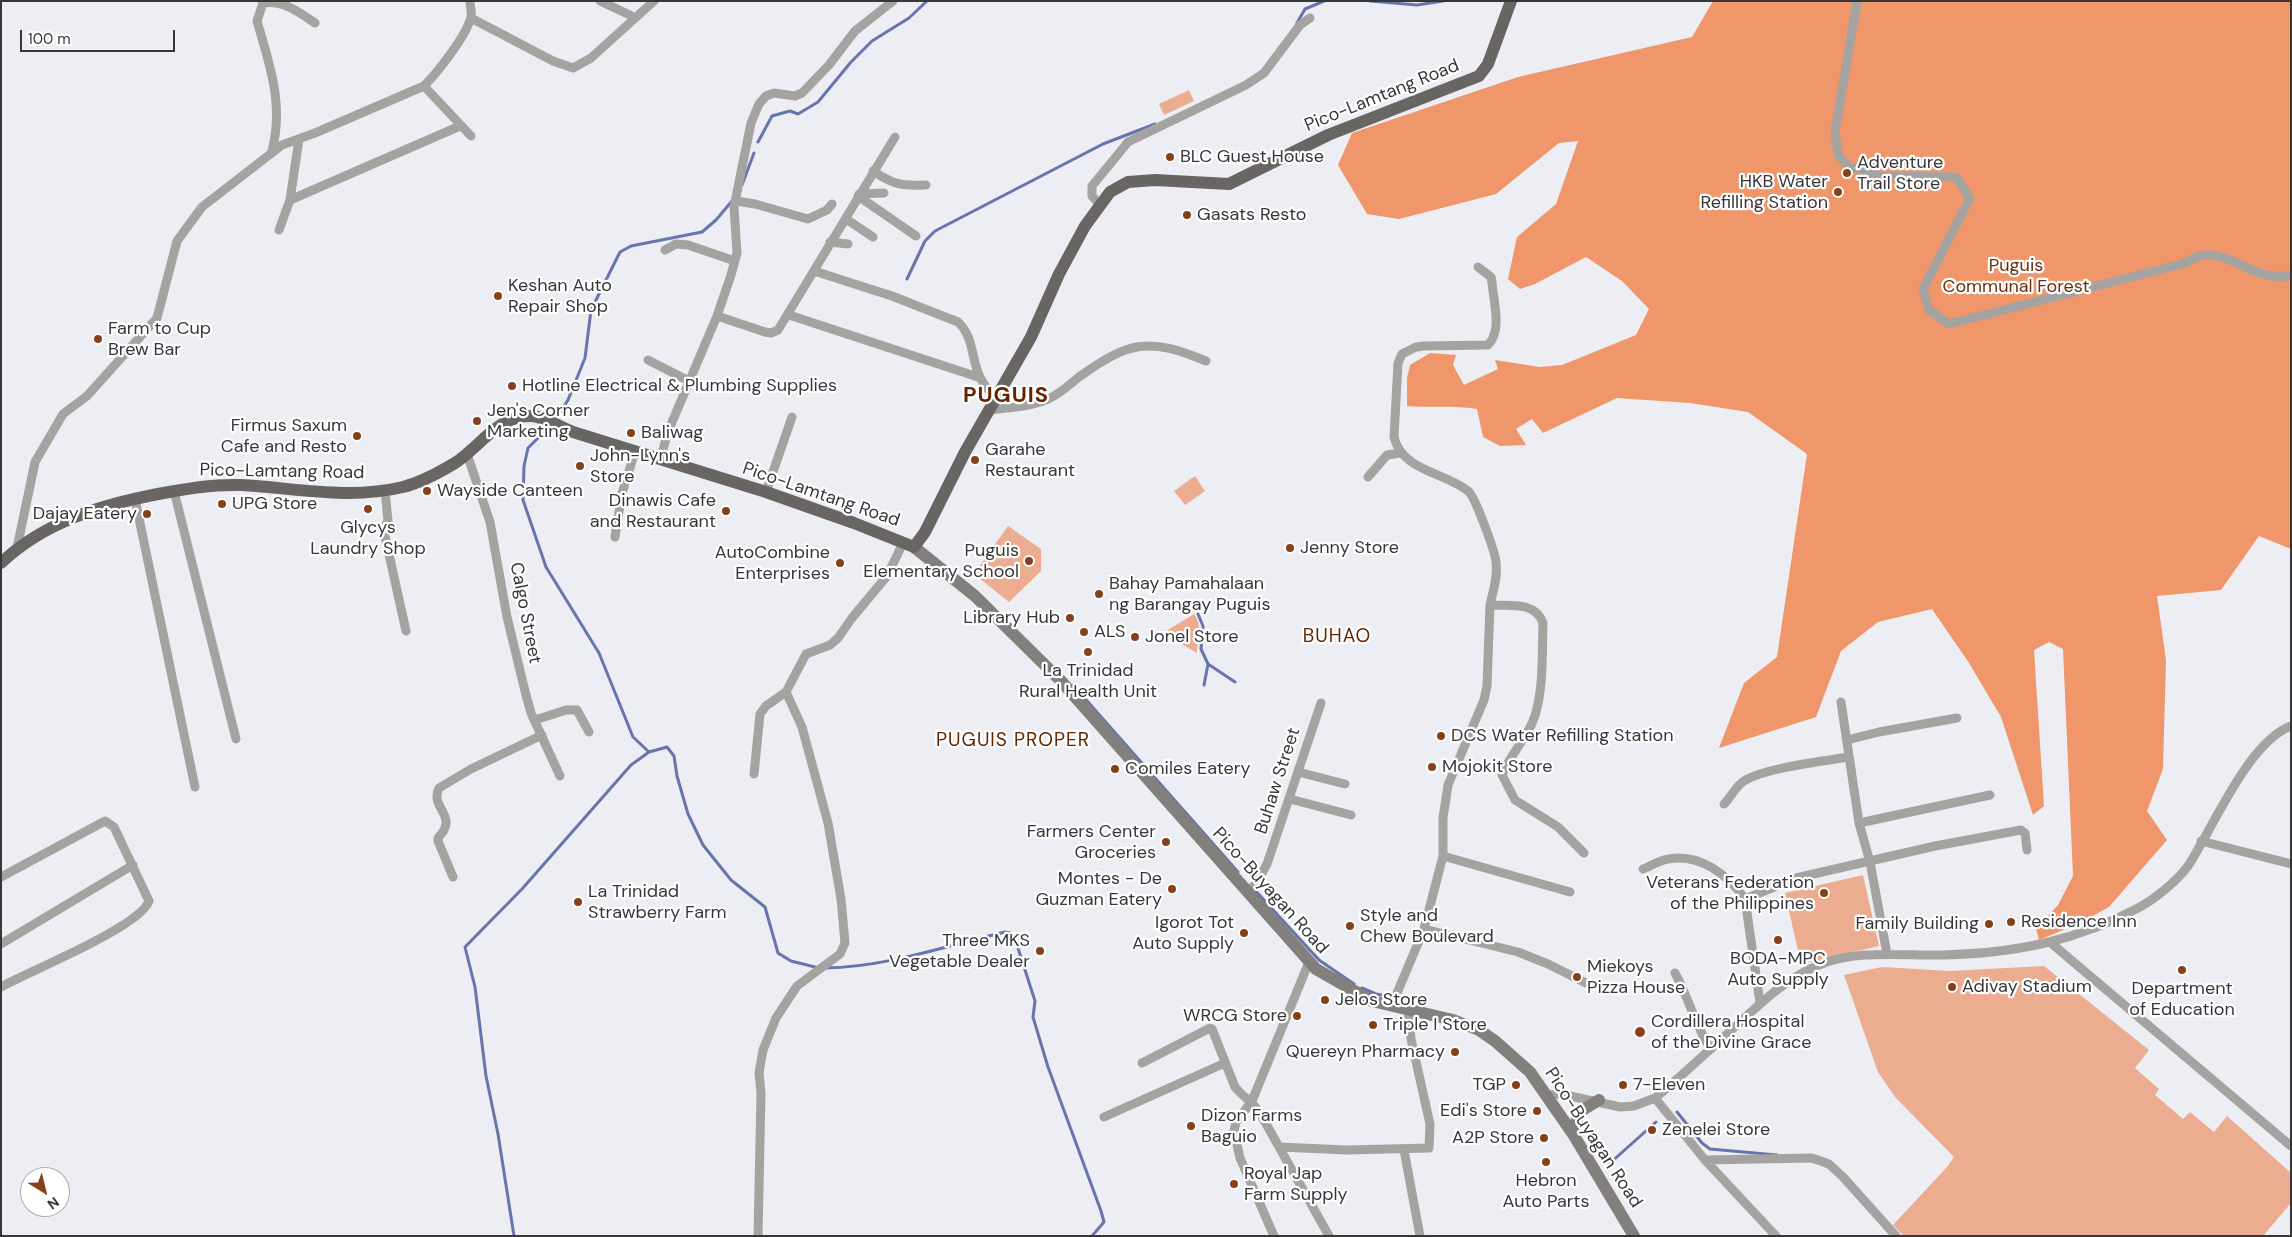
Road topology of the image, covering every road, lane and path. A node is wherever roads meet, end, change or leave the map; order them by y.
1 (470, 1) edge
2 (600, 1) edge
3 (654, 1) edge
4 (893, 1) edge
5 (1511, 1) edge
6 (1857, 1) edge
7 (634, 17) junction
8 (471, 18) junction
9 (1310, 18) dead end
10 (315, 23) dead end
11 (424, 86) junction
12 (460, 126) junction
13 (471, 136) dead end
14 (895, 136) dead end
15 (299, 139) junction
16 (272, 151) junction
17 (873, 171) junction
18 (926, 185) dead end
19 (884, 193) dead end
20 (859, 195) junction
21 (290, 200) junction
22 (736, 201) junction
23 (832, 204) dead end
24 (1100, 205) junction
25 (846, 219) junction
26 (279, 230) dead end
27 (916, 236) dead end
28 (873, 237) dead end
29 (830, 242) junction
30 (848, 244) dead end
31 (665, 250) dead end
32 (734, 261) junction
33 (1478, 267) dead end
34 (814, 271) junction
35 (2291, 275) edge
36 (789, 314) junction
37 (717, 316) junction
38 (648, 360) dead end
39 (1206, 361) dead end
40 (978, 377) junction
41 (689, 381) junction
42 (997, 397) junction
43 (988, 410) junction
44 (792, 417) dead end
45 (635, 452) junction
46 (1400, 453) junction
47 (467, 454) junction
48 (661, 458) junction
49 (1368, 477) dead end
50 (385, 490) junction
51 (174, 491) junction
52 (766, 492) junction
53 (135, 499) junction
54 (615, 537) dead end
55 (909, 545) junction
56 (17, 548) junction
57 (1, 563) edge
58 (1490, 605) junction
59 (406, 631) dead end
60 (786, 692) junction
61 (1841, 702) dead end
62 (1321, 703) dead end
63 (1957, 718) dead end
64 (535, 720) junction
65 (2291, 726) edge
66 (589, 732) dead end
67 (542, 735) junction
68 (236, 739) dead end
69 (1847, 740) junction
70 (1849, 757) junction
71 (1298, 772) junction
72 (754, 774) dead end
73 (560, 776) dead end
74 (1345, 784) dead end
75 (195, 786) dead end
76 (1990, 795) dead end
77 (1290, 799) junction
78 (1724, 804) dead end
79 (1351, 815) dead end
80 (1859, 823) junction
81 (2201, 841) junction
82 (2028, 850) dead end
83 (1584, 853) dead end
84 (1443, 856) junction
85 (1870, 862) junction
86 (2291, 864) edge
87 (133, 865) junction
88 (1643, 869) dead end
89 (1, 877) edge
90 (453, 877) dead end
91 (1251, 887) junction
92 (1570, 892) dead end
93 (1745, 899) junction
94 (1424, 929) junction
95 (1, 944) edge
96 (2051, 944) junction
97 (1886, 954) junction
98 (1309, 962) junction
99 (1675, 973) dead end
100 (1586, 983) dead end
101 (1, 987) edge
102 (1760, 1004) junction
103 (1392, 1005) junction
104 (1408, 1010) junction
105 (1711, 1049) junction
106 (1142, 1063) dead end
107 (1225, 1063) junction
108 (1548, 1095) junction
109 (1655, 1098) junction
110 (1598, 1100) junction
111 (1252, 1101) junction
112 (1104, 1117) dead end
113 (1572, 1132) junction
114 (2291, 1146) edge
115 (1278, 1147) junction
116 (1404, 1150) junction
117 (1705, 1160) junction
118 (758, 1236) edge
119 (1274, 1236) edge
120 (1330, 1236) edge
121 (1420, 1236) edge
122 (1634, 1236) edge
123 (1776, 1236) edge
124 (1896, 1236) edge

1 - 8 street
2 - 7 street
3 - 7 street
4 - 22 street
5 - 24 main road, Pico-Lamtang Road
6 - 35 street
7 - 8 street
8 - 11 street
9 - 24 street
10 - 16 street
11 - 12 street
11 - 15 street
12 - 13 street
12 - 21 street
14 - 17 street
15 - 16 street
15 - 21 street
16 - 56 street
17 - 18 street
17 - 20 street
19 - 20 street
20 - 25 street
20 - 27 street
21 - 26 street
22 - 23 street
22 - 32 street
24 - 42 main road, Pico-Lamtang Road
25 - 28 street
25 - 29 street
29 - 30 street
29 - 34 street
31 - 32 street
32 - 37 street
33 - 46 street
34 - 36 street
34 - 40 street
36 - 37 street
36 - 40 street
37 - 41 street
38 - 41 street
39 - 43 street
40 - 42 street
41 - 48 street
42 - 43 main road, Pico-Lamtang Road
43 - 55 main road, Pico-Lamtang Road
44 - 52 street
45 - 47 main road, Pico-Lamtang Road
45 - 48 main road, Pico-Lamtang Road
45 - 54 street
46 - 49 street
46 - 58 street
47 - 50 main road, Pico-Lamtang Road
47 - 64 street, Calgo Street
48 - 52 main road, Pico-Lamtang Road
50 - 51 main road, Pico-Lamtang Road
50 - 59 street
51 - 53 main road, Pico-Lamtang Road
51 - 68 street
52 - 55 main road, Pico-Lamtang Road
53 - 56 main road, Pico-Lamtang Road
53 - 75 street
55 - 60 street
55 - 91 main road, Pico-Buyagan Road
56 - 57 main road, Pico-Lamtang Road
58 - 83 street
58 - 84 street
60 - 72 street
60 - 118 street
61 - 69 street
62 - 71 street, Buhaw Street
63 - 69 street
64 - 66 street
64 - 67 street, Calgo Street
65 - 81 street
67 - 73 street, Calgo Street
67 - 90 street
69 - 70 street
70 - 78 street
70 - 80 street
71 - 74 street
71 - 77 street, Buhaw Street
76 - 80 street
77 - 79 street
77 - 91 street, Buhaw Street
80 - 85 street
81 - 86 street
81 - 96 street
82 - 85 street
84 - 92 street
84 - 94 street
85 - 93 street
85 - 97 street
87 - 89 street
87 - 95 street
87 - 101 street
88 - 93 street
91 - 98 main road, Pico-Buyagan Road
93 - 102 street
94 - 100 street
94 - 103 street
96 - 97 street
96 - 114 street
97 - 102 street
98 - 103 main road, Pico-Buyagan Road
98 - 111 street
99 - 105 street
102 - 105 street
103 - 104 main road, Pico-Buyagan Road
104 - 108 main road, Pico-Buyagan Road
104 - 116 street
105 - 109 street
106 - 107 street
107 - 111 street
107 - 112 street
108 - 110 street
108 - 113 main road, Pico-Buyagan Road
109 - 110 street
109 - 117 street
110 - 113 main road
111 - 115 street
111 - 119 street
113 - 122 main road, Pico-Buyagan Road
115 - 116 street
115 - 120 street
116 - 121 street
117 - 123 street
117 - 124 street

